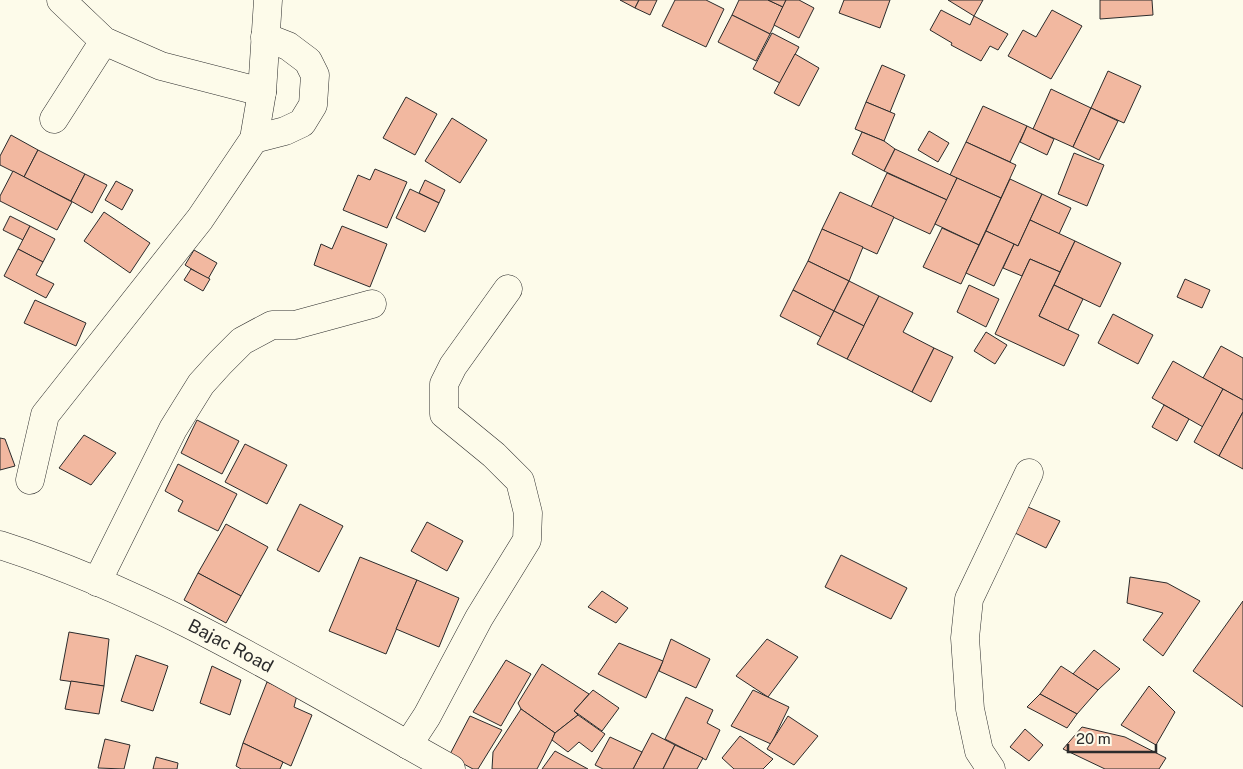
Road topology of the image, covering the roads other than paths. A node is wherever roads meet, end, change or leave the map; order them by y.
1 (61, 0) edge
2 (268, 0) edge
3 (265, 37) junction
4 (104, 41) junction
5 (262, 92) junction
6 (54, 119) dead end
7 (254, 139) junction
8 (508, 289) dead end
9 (372, 304) dead end
10 (1030, 473) dead end
11 (30, 480) dead end
12 (0, 545) edge
13 (97, 582) junction
14 (408, 745) junction
15 (451, 769) edge
16 (991, 769) edge

1 - 4 street
2 - 3 street
3 - 5 street
3 - 7 street
4 - 5 street
4 - 6 street
5 - 7 street
7 - 11 street
8 - 14 street
9 - 13 street
10 - 16 street
12 - 13 street, Bajac Road
13 - 14 street, Bajac Road
14 - 15 street, Bajac Road

